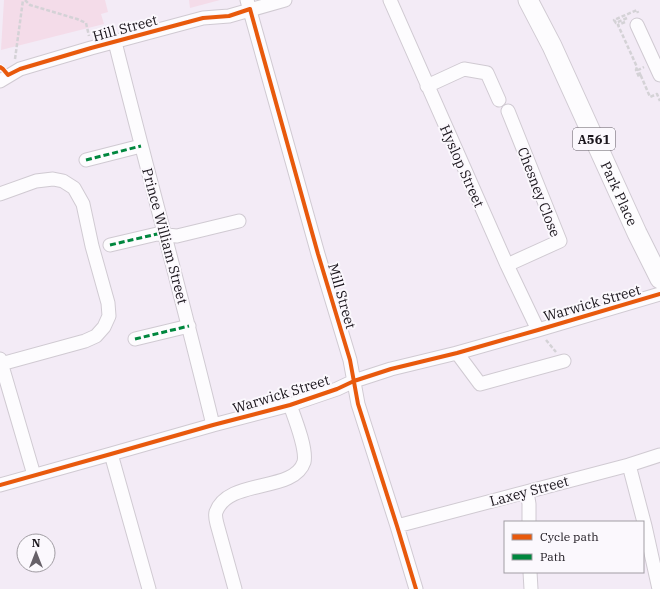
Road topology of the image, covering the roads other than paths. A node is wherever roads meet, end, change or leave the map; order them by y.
1 (285, 0) edge
2 (390, 0) edge
3 (528, 0) edge
4 (249, 5) edge
5 (637, 24) dead end
6 (116, 42) junction
7 (660, 75) edge
8 (0, 81) edge
9 (427, 86) junction
10 (500, 100) dead end
11 (508, 112) dead end
12 (142, 146) junction
13 (86, 160) dead end
14 (0, 194) edge
15 (239, 221) dead end
16 (165, 235) junction
17 (110, 245) dead end
18 (507, 265) junction
19 (660, 278) edge
20 (660, 294) edge
21 (189, 326) junction
22 (538, 330) junction
23 (135, 339) dead end
24 (456, 352) junction
25 (1, 361) edge
26 (564, 361) road end
27 (354, 381) junction
28 (290, 405) junction
29 (213, 425) junction
30 (111, 454) junction
31 (660, 455) edge
32 (629, 465) junction
33 (34, 475) junction
34 (0, 484) edge
35 (527, 492) junction
36 (529, 521) edge
37 (644, 521) edge
38 (644, 522) edge
39 (397, 526) junction
40 (530, 573) edge
41 (149, 589) edge
42 (235, 589) edge
43 (416, 589) edge
44 (531, 589) edge
45 (659, 589) edge

1 - 4 street, Hill Street
2 - 9 street, Hyslop Street
3 - 19 highway, Park Place / A561
4 - 6 street, Hill Street
4 - 27 street, Mill Street
5 - 7 street
6 - 8 street, Hill Street
6 - 12 street, Prince William Street
9 - 10 street
9 - 18 street, Hyslop Street
11 - 18 street, Chesney Close
12 - 13 street
12 - 16 street, Prince William Street
14 - 25 street
15 - 16 street
16 - 17 street
16 - 21 street, Prince William Street
18 - 22 street, Hyslop Street
20 - 22 street, Warwick Street
21 - 23 street
21 - 29 street, Prince William Street
22 - 24 street, Warwick Street
24 - 26 street
24 - 27 street, Warwick Street
25 - 33 street
27 - 28 street, Warwick Street
27 - 39 street, Mill Street
28 - 29 street, Warwick Street
28 - 42 street
29 - 30 street, Warwick Street
30 - 33 street, Warwick Street
30 - 41 street
31 - 32 street, Laxey Street
32 - 35 street, Laxey Street
32 - 37 street
33 - 34 street, Warwick Street
35 - 36 street
35 - 39 street, Laxey Street
38 - 45 street
39 - 43 street, Mill Street
40 - 44 street

